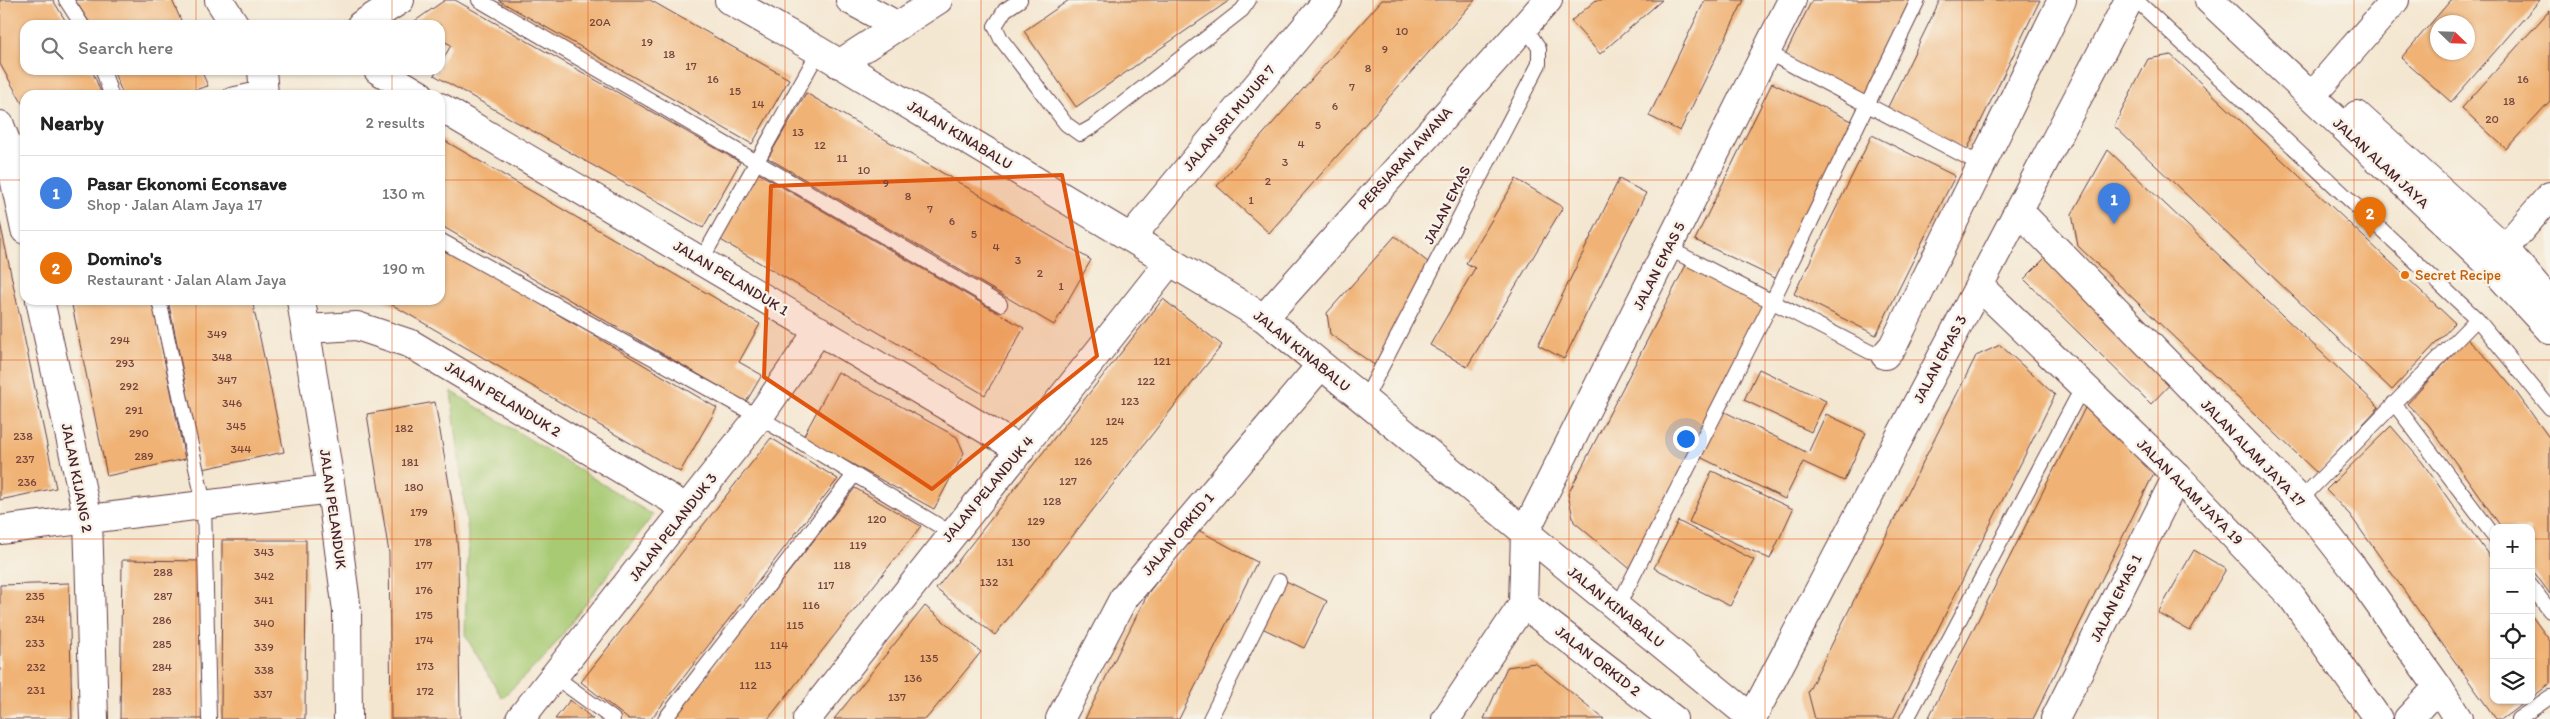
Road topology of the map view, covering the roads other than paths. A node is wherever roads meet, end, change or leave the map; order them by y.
1 (66, 0) edge
2 (219, 0) edge
3 (400, 0) edge
4 (479, 0) edge
5 (729, 0) edge
6 (850, 0) edge
7 (938, 0) edge
8 (1020, 0) edge
9 (1249, 0) edge
10 (1328, 0) edge
11 (1548, 0) edge
12 (1792, 0) edge
13 (1918, 0) edge
14 (2062, 0) edge
15 (2129, 0) edge
16 (2136, 0) edge
17 (2209, 0) edge
18 (2234, 0) edge
19 (2395, 0) edge
20 (79, 20) edge
21 (232, 20) edge
22 (369, 20) edge
23 (1524, 25) junction
24 (898, 26) junction
25 (1765, 51) junction
26 (829, 57) junction
27 (105, 75) edge
28 (386, 75) edge
29 (263, 84) edge
30 (2322, 84) junction
31 (110, 90) edge
32 (245, 90) edge
33 (412, 90) edge
34 (1866, 106) junction
35 (445, 110) edge
36 (9, 149) edge
37 (757, 162) junction
38 (1980, 164) junction
39 (2550, 196) edge
40 (20, 205) edge
41 (2018, 211) junction
42 (1131, 237) junction
43 (445, 243) edge
44 (1668, 248) junction
45 (2497, 257) junction
46 (701, 261) junction
47 (1170, 261) junction
48 (1979, 286) junction
49 (1773, 300) junction
50 (2550, 302) edge
51 (1000, 304) dead end
52 (41, 305) edge
53 (160, 305) edge
54 (302, 305) edge
55 (1264, 318) junction
56 (2477, 319) junction
57 (306, 328) junction
58 (819, 330) junction
59 (2550, 330) edge
60 (1885, 355) joint
61 (1321, 365) junction
62 (2083, 386) junction
63 (1364, 401) junction
64 (2394, 404) junction
65 (2550, 408) edge
66 (760, 417) junction
67 (1021, 450) junction
68 (854, 475) junction
69 (2178, 476) junction
70 (331, 489) junction
71 (2300, 500) junction
72 (204, 504) junction
73 (688, 509) junction
74 (88, 519) junction
75 (0, 530) edge
76 (2490, 531) edge
77 (1525, 532) junction
78 (951, 534) junction
79 (1279, 581) dead end
80 (2535, 591) edge
81 (1523, 604) junction
82 (1618, 608) junction
83 (2550, 611) edge
84 (554, 676) junction
85 (2438, 687) junction
86 (2550, 697) edge
87 (94, 719) edge
88 (209, 719) edge
89 (348, 719) edge
90 (520, 719) edge
91 (614, 719) edge
92 (665, 719) edge
93 (807, 719) edge
94 (1060, 719) edge
95 (1210, 719) edge
96 (1446, 719) edge
97 (1673, 719) edge
98 (1752, 719) edge
99 (1907, 719) edge
100 (2055, 719) edge
101 (2378, 719) edge
102 (2408, 719) edge
103 (2458, 719) edge
104 (2518, 719) edge

1 - 20 lane
2 - 21 street
3 - 22 street
4 - 37 lane
5 - 26 street, JALAN KINABALU
6 - 24 street
7 - 24 street
8 - 9 lane
10 - 42 street, JALAN SRI MUJUR 7
11 - 23 street, PERSIARAN AWANA
12 - 25 street, JALAN EMAS 5
13 - 34 lane
14 - 38 street
15 - 41 street, JALAN EMAS 3
16 - 56 lane
17 - 45 street, JALAN ALAM JAYA
18 - 30 street, JALAN ALAM JAYA
19 - 30 street
23 - 55 street, PERSIARAN AWANA
23 - 63 lane, JALAN EMAS
24 - 26 street
25 - 34 lane
25 - 44 street, JALAN EMAS 5
26 - 37 lane
26 - 42 street, JALAN KINABALU
27 - 31 lane
28 - 33 street
29 - 32 lane
30 - 45 street, JALAN ALAM JAYA
34 - 38 lane
34 - 49 lane
35 - 46 street, JALAN PELANDUK 1
36 - 40 street
37 - 46 lane
37 - 51 lane
38 - 60 street
39 - 45 street
41 - 48 street, JALAN EMAS 3
41 - 71 street, JALAN ALAM JAYA 17
42 - 47 street, JALAN KINABALU
43 - 66 lane
44 - 49 lane
44 - 77 street, JALAN EMAS 5
45 - 50 street, JALAN ALAM JAYA
45 - 59 street, JALAN ALAM JAYA
46 - 58 street, JALAN PELANDUK 1
47 - 55 street, JALAN KINABALU
47 - 67 street, JALAN PELANDUK 4
48 - 62 street, JALAN ALAM JAYA 19
48 - 98 street, JALAN EMAS 3
49 - 60 lane
49 - 82 lane
52 - 74 street, JALAN KIJANG 2
53 - 72 lane
54 - 57 street, JALAN PELANDUK
55 - 61 street, JALAN KINABALU
56 - 64 lane
56 - 65 lane
57 - 70 street, JALAN PELANDUK
57 - 73 street, JALAN PELANDUK 2
58 - 66 street, JALAN PELANDUK 3
58 - 67 street, JALAN PELANDUK 1
61 - 63 street, JALAN KINABALU
61 - 94 street, JALAN ORKID 1
62 - 69 street, JALAN ALAM JAYA 19
62 - 99 lane
63 - 77 street, JALAN KINABALU
64 - 71 lane
64 - 76 lane
66 - 68 lane
66 - 73 street, JALAN PELANDUK 3
67 - 78 street, JALAN PELANDUK 4
68 - 78 lane
68 - 92 lane
69 - 100 street, JALAN EMAS 1
69 - 101 street, JALAN ALAM JAYA 19
70 - 72 street
70 - 89 street, JALAN PELANDUK
71 - 85 street, JALAN ALAM JAYA 17
72 - 74 street
72 - 88 lane
73 - 84 street, JALAN PELANDUK 3
74 - 75 street
74 - 87 street, JALAN KIJANG 2
77 - 81 street
77 - 82 street, JALAN KINABALU
78 - 93 street, JALAN PELANDUK 4
79 - 95 lane
80 - 83 lane
81 - 96 street
81 - 97 street, JALAN ORKID 2
82 - 98 street, JALAN KINABALU
84 - 90 street, JALAN PELANDUK 3
84 - 91 lane
85 - 102 street
85 - 103 street, JALAN ALAM JAYA 17
86 - 104 lane

